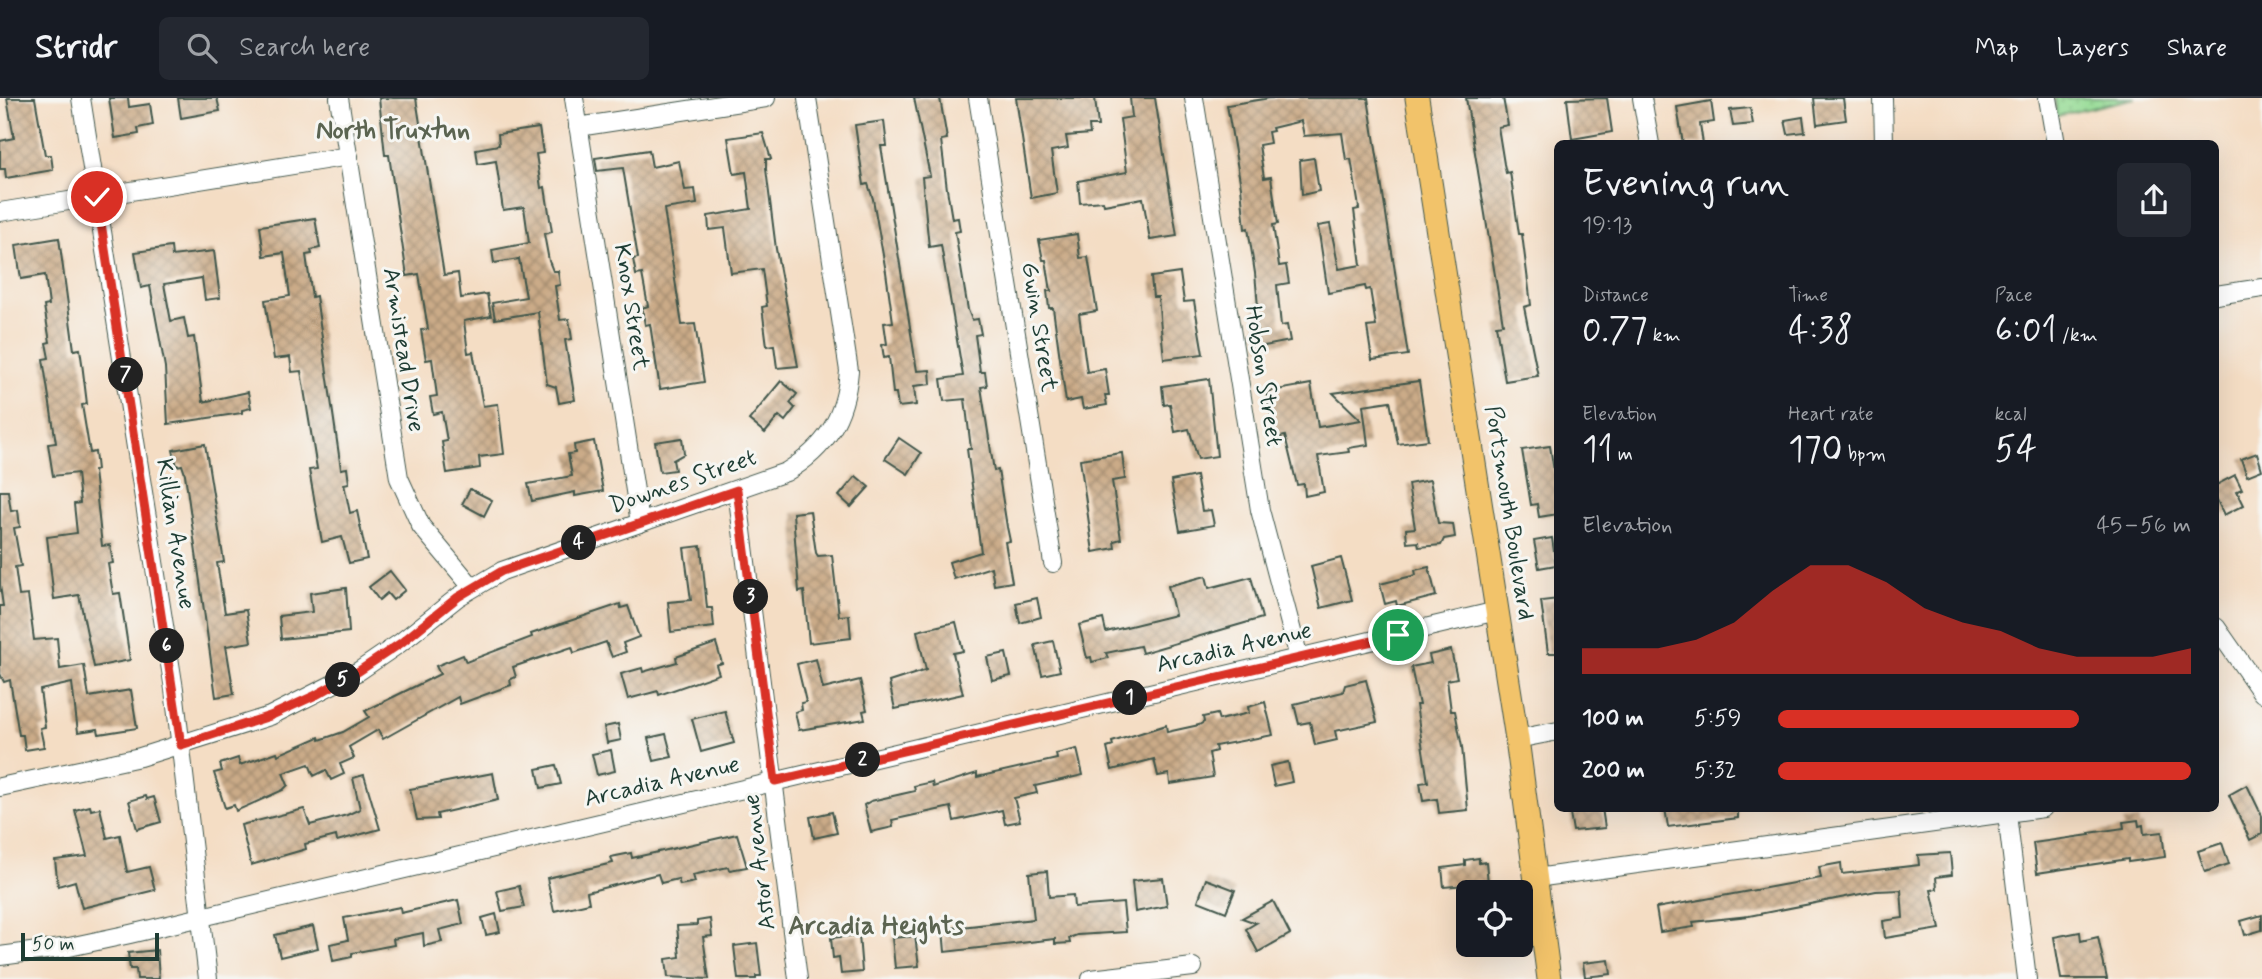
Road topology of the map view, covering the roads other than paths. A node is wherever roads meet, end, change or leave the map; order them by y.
1 (81, 98) edge
2 (339, 98) edge
3 (573, 98) edge
4 (766, 98) edge
5 (807, 98) edge
6 (978, 98) edge
7 (1194, 98) edge
8 (1417, 98) edge
9 (1642, 98) edge
10 (1883, 98) edge
11 (2048, 98) edge
12 (578, 128) junction
13 (1649, 140) edge
14 (1884, 140) edge
15 (2055, 140) edge
16 (349, 156) junction
17 (97, 197) junction
18 (0, 212) edge
19 (2262, 288) edge
20 (2219, 295) edge
21 (737, 490) junction
22 (640, 523) junction
23 (1053, 563) dead end
24 (472, 587) junction
25 (1497, 611) junction
26 (2219, 631) edge
27 (1299, 658) junction
28 (2262, 693) edge
29 (1554, 733) edge
30 (1517, 739) junction
31 (181, 745) junction
32 (775, 781) junction
33 (0, 787) edge
34 (2019, 812) edge
35 (2007, 814) junction
36 (1536, 878) junction
37 (201, 918) junction
38 (0, 956) edge
39 (1193, 967) dead end
40 (208, 979) edge
41 (798, 979) edge
42 (1091, 979) edge
43 (1549, 979) edge
44 (2027, 979) edge

1 - 17 street, Killian Avenue
2 - 16 street, Armistead Drive
3 - 12 street, Knox Street
4 - 12 street
5 - 21 street, Downes Street
6 - 23 street, Gwin Street
7 - 27 street, Hobson Street
8 - 25 main road, Portsmouth Boulevard
9 - 13 street
10 - 14 street
11 - 15 street
12 - 22 street, Knox Street
16 - 17 street
16 - 24 street, Armistead Drive
17 - 18 street
17 - 31 street, Killian Avenue
19 - 20 street
21 - 22 street, Downes Street
21 - 32 street, Astor Avenue
22 - 24 street, Downes Street
24 - 31 street, Downes Street
25 - 27 street, Arcadia Avenue
25 - 30 main road, Portsmouth Boulevard
26 - 28 street
27 - 32 street, Arcadia Avenue
29 - 30 street
30 - 36 main road, Portsmouth Boulevard
31 - 33 street, Downes Street
31 - 37 street, Killian Avenue
32 - 37 street, Arcadia Avenue
32 - 41 street, Astor Avenue
34 - 35 street
35 - 36 street
35 - 44 street
36 - 43 main road, Portsmouth Boulevard
37 - 38 street, Arcadia Avenue
37 - 40 street, Killian Avenue
39 - 42 street

